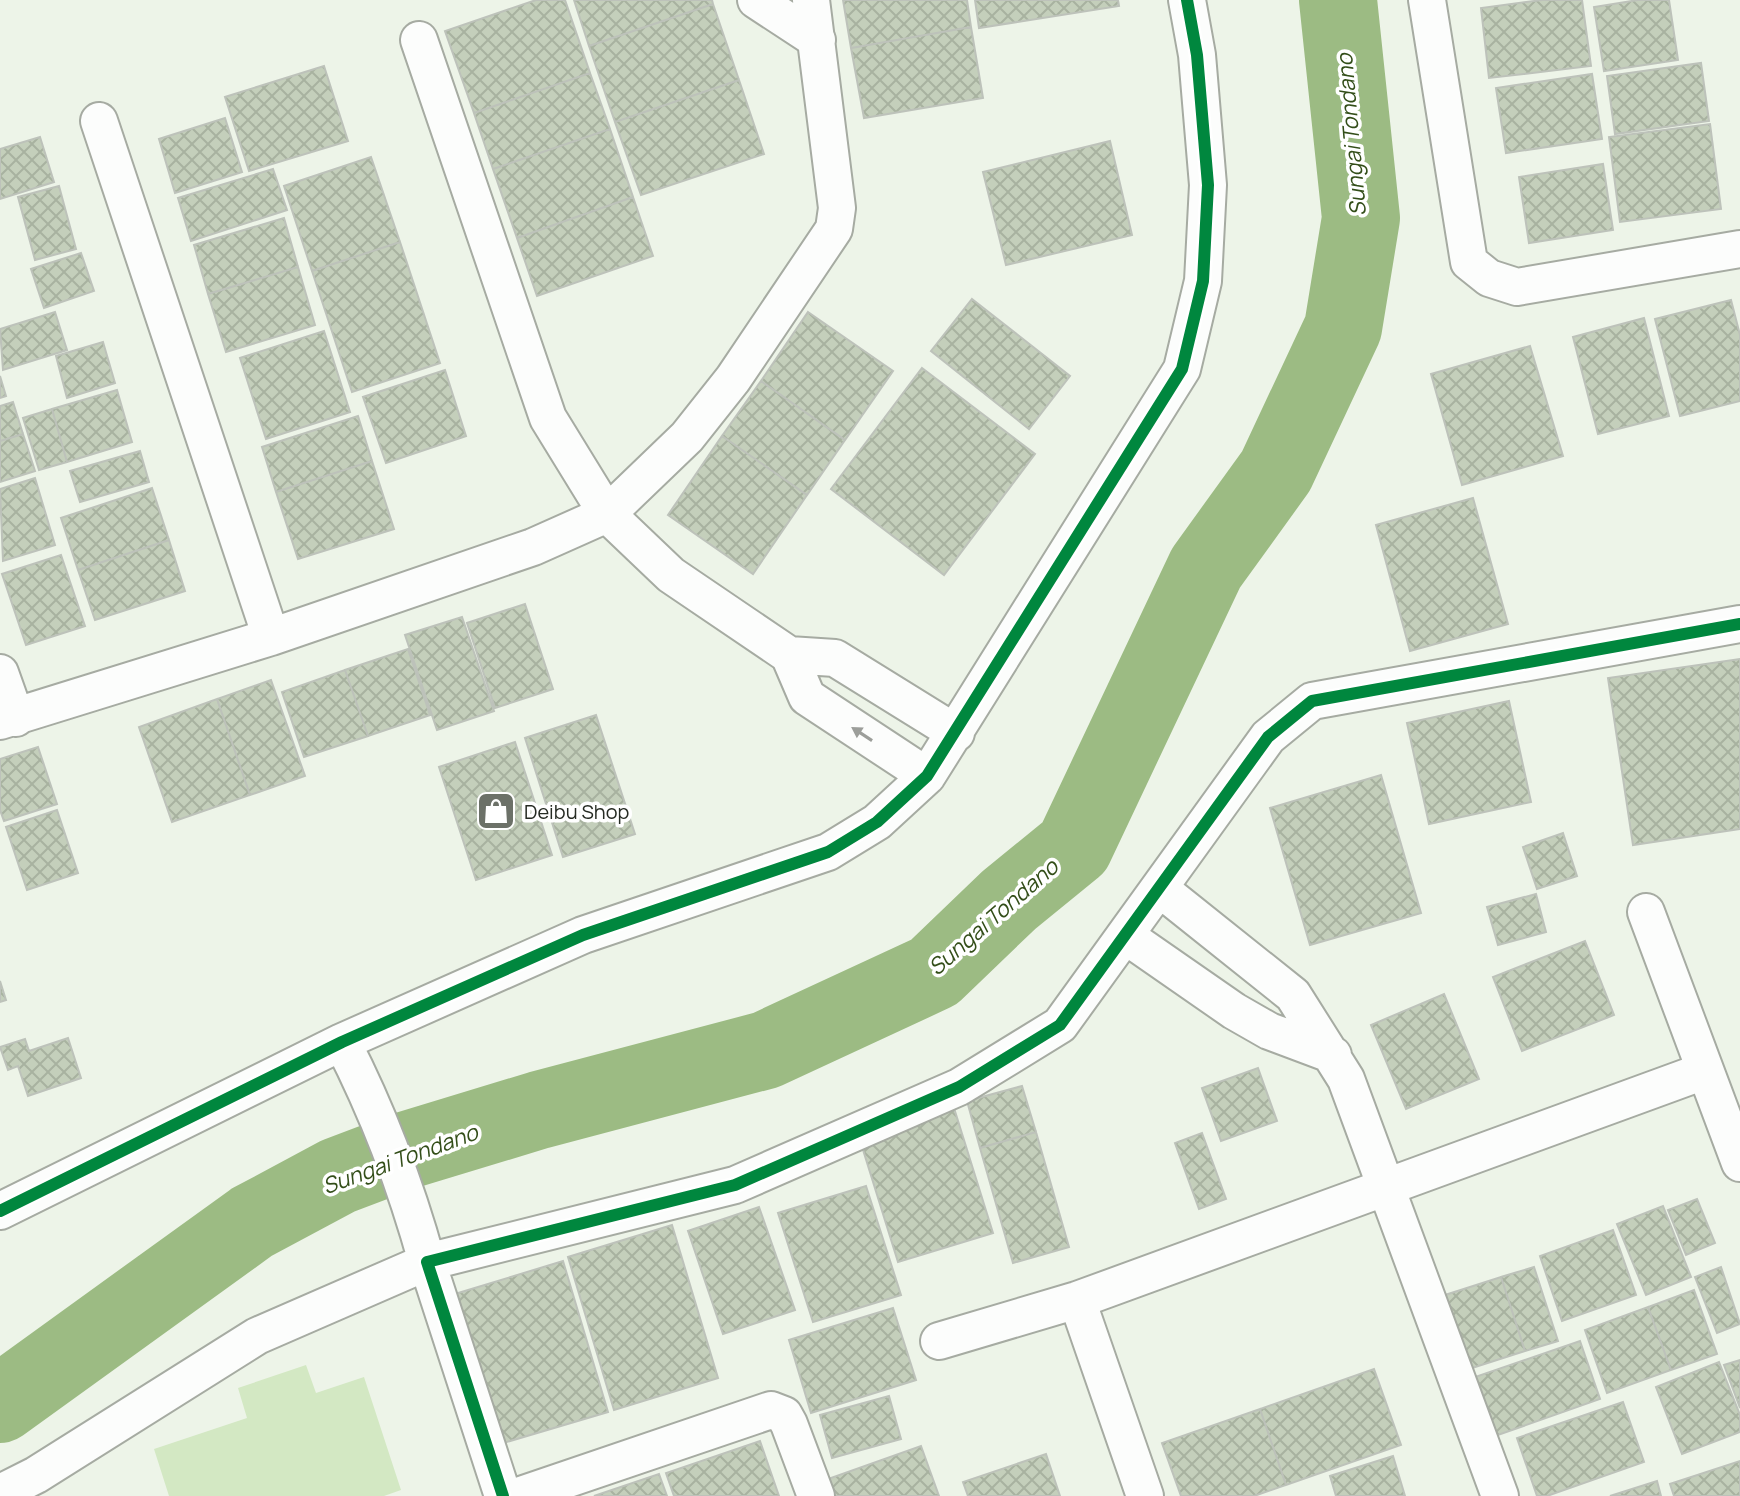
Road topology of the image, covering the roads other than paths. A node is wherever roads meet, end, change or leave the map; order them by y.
1 (756, 0) edge
2 (811, 0) edge
3 (1187, 0) edge
4 (1427, 0) edge
5 (419, 40) dead end
6 (817, 40) junction
7 (99, 121) dead end
8 (1740, 249) edge
9 (607, 514) junction
10 (1740, 624) edge
11 (271, 637) junction
12 (789, 655) junction
13 (0, 673) edge
14 (8, 720) edge
15 (956, 733) junction
16 (927, 776) junction
17 (1159, 888) junction
18 (1646, 912) dead end
19 (1126, 936) junction
20 (342, 1042) junction
21 (1333, 1055) junction
22 (1704, 1071) junction
23 (1740, 1163) edge
24 (1385, 1187) junction
25 (0, 1211) edge
26 (427, 1262) junction
27 (1077, 1300) junction
28 (939, 1341) dead end
29 (0, 1493) edge
30 (503, 1496) edge
31 (518, 1496) edge
32 (816, 1496) edge
33 (1145, 1496) edge
34 (1500, 1496) edge

1 - 6 street
2 - 6 street
3 - 15 street
4 - 8 street
5 - 9 street
6 - 9 street
7 - 11 street
9 - 11 street
9 - 12 street
10 - 17 street
11 - 14 street
12 - 15 street
16 -> 12 street
13 - 14 street
15 - 16 street
16 - 20 street
17 - 19 street
17 - 21 street
18 - 22 street
19 - 21 street
19 - 26 street
20 - 25 street
20 - 26 street
21 - 24 street
22 - 23 street
22 - 24 street
24 - 27 street
24 - 34 street
26 - 29 street
26 - 30 street
27 - 28 street
27 - 33 street
31 - 32 street

